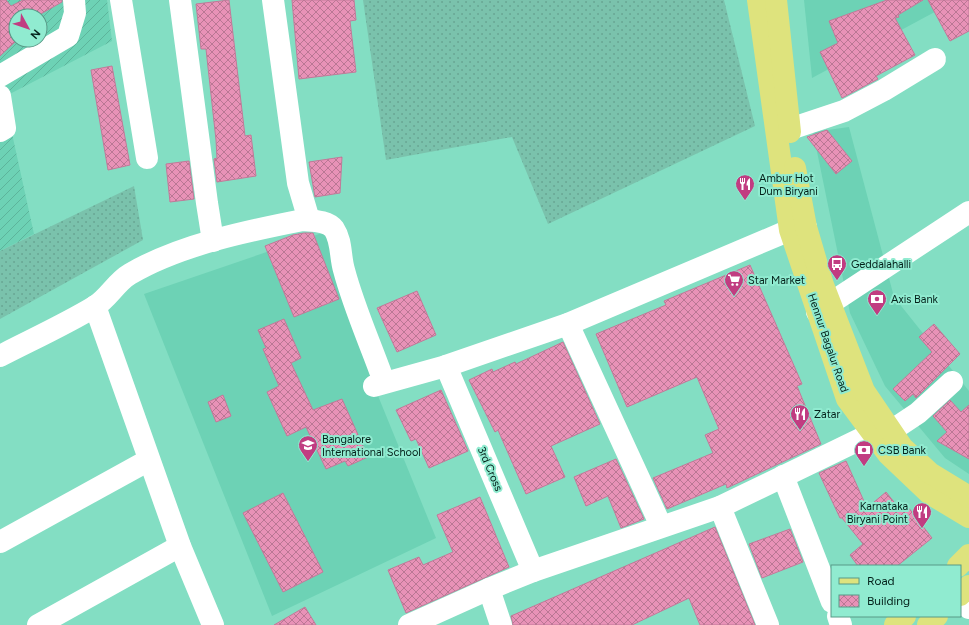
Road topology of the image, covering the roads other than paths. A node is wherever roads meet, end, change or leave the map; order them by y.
1 (74, 0) edge
2 (121, 0) edge
3 (180, 0) edge
4 (273, 0) edge
5 (758, 0) edge
6 (776, 0) edge
7 (935, 59) dead end
8 (0, 76) edge
9 (0, 96) edge
10 (790, 129) junction
11 (0, 131) edge
12 (148, 158) dead end
13 (969, 212) edge
14 (309, 220) junction
15 (798, 229) junction
16 (213, 241) junction
17 (95, 306) junction
18 (824, 308) junction
19 (568, 324) junction
20 (0, 356) edge
21 (446, 366) junction
22 (952, 382) dead end
23 (882, 432) junction
24 (149, 460) junction
25 (783, 476) junction
26 (969, 497) edge
27 (720, 506) junction
28 (969, 517) edge
29 (660, 526) junction
30 (0, 542) edge
31 (180, 546) junction
32 (969, 555) edge
33 (959, 565) edge
34 (533, 571) junction
35 (969, 586) edge
36 (489, 589) junction
37 (961, 595) edge
38 (961, 597) edge
39 (831, 599) edge
40 (969, 608) edge
41 (904, 617) edge
42 (936, 617) edge
43 (38, 625) edge
44 (213, 625) edge
45 (409, 625) edge
46 (501, 625) edge
47 (768, 625) edge
48 (895, 625) edge
49 (928, 625) edge

1 - 8 street
2 - 12 street
3 - 16 street
4 - 14 street
5 - 15 main road, Hennur Bagalur Road
6 - 10 main road, Hennur Bagalur Road
7 - 10 street
9 - 11 street
10 - 15 main road, Hennur Bagalur Road
13 - 18 street
14 - 16 street
14 - 21 street
15 - 18 main road, Hennur Bagalur Road
15 - 19 street
16 - 17 street
17 - 20 street
17 - 24 street
18 - 23 main road, Hennur Bagalur Road
19 - 21 street
19 - 29 street
21 - 34 street, 3rd Cross
22 - 23 street
23 - 25 street
23 - 26 main road, Hennur Bagalur Road
23 - 28 main road, Hennur Bagalur Road
24 - 30 street
24 - 31 street
25 - 27 street
25 - 39 street
27 - 29 street
27 - 47 street
29 - 34 street
31 - 43 street
31 - 44 street
32 - 33 main road
34 - 36 street
35 - 37 main road
36 - 45 street
36 - 46 street
38 - 40 street
41 - 48 main road
42 - 49 main road

